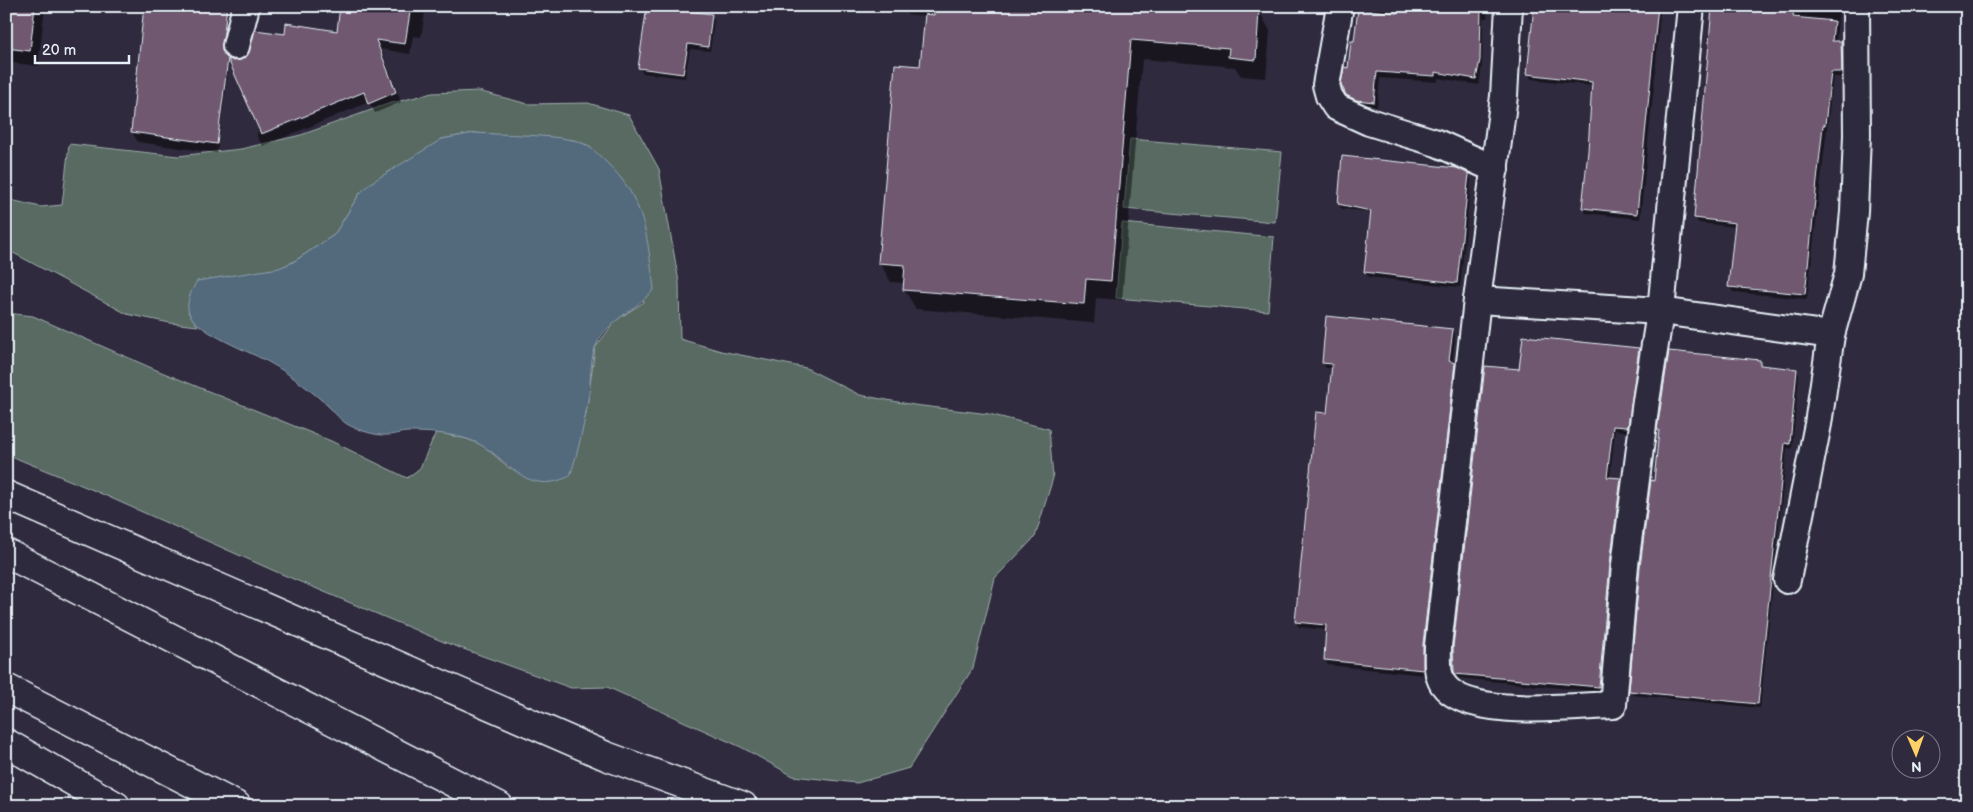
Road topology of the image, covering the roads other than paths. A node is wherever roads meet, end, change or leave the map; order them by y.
1 (246, 6) edge
2 (1340, 6) edge
3 (1508, 6) edge
4 (1691, 6) edge
5 (1856, 6) edge
6 (236, 46) dead end
7 (1496, 168) junction
8 (1477, 300) junction
9 (1660, 311) junction
10 (1831, 334) junction
11 (6, 495) edge
12 (6, 554) edge
13 (1787, 580) dead end
14 (6, 688) edge
15 (6, 743) edge
16 (116, 806) edge
17 (236, 806) edge
18 (499, 806) edge
19 (744, 806) edge

1 - 6 street
2 - 7 street
3 - 7 street
4 - 9 street
5 - 10 street
7 - 8 street
8 - 9 street
8 - 9 street
9 - 10 street
10 - 13 street
11 - 19 highway
12 - 18 highway
14 - 17 highway
15 - 16 highway

